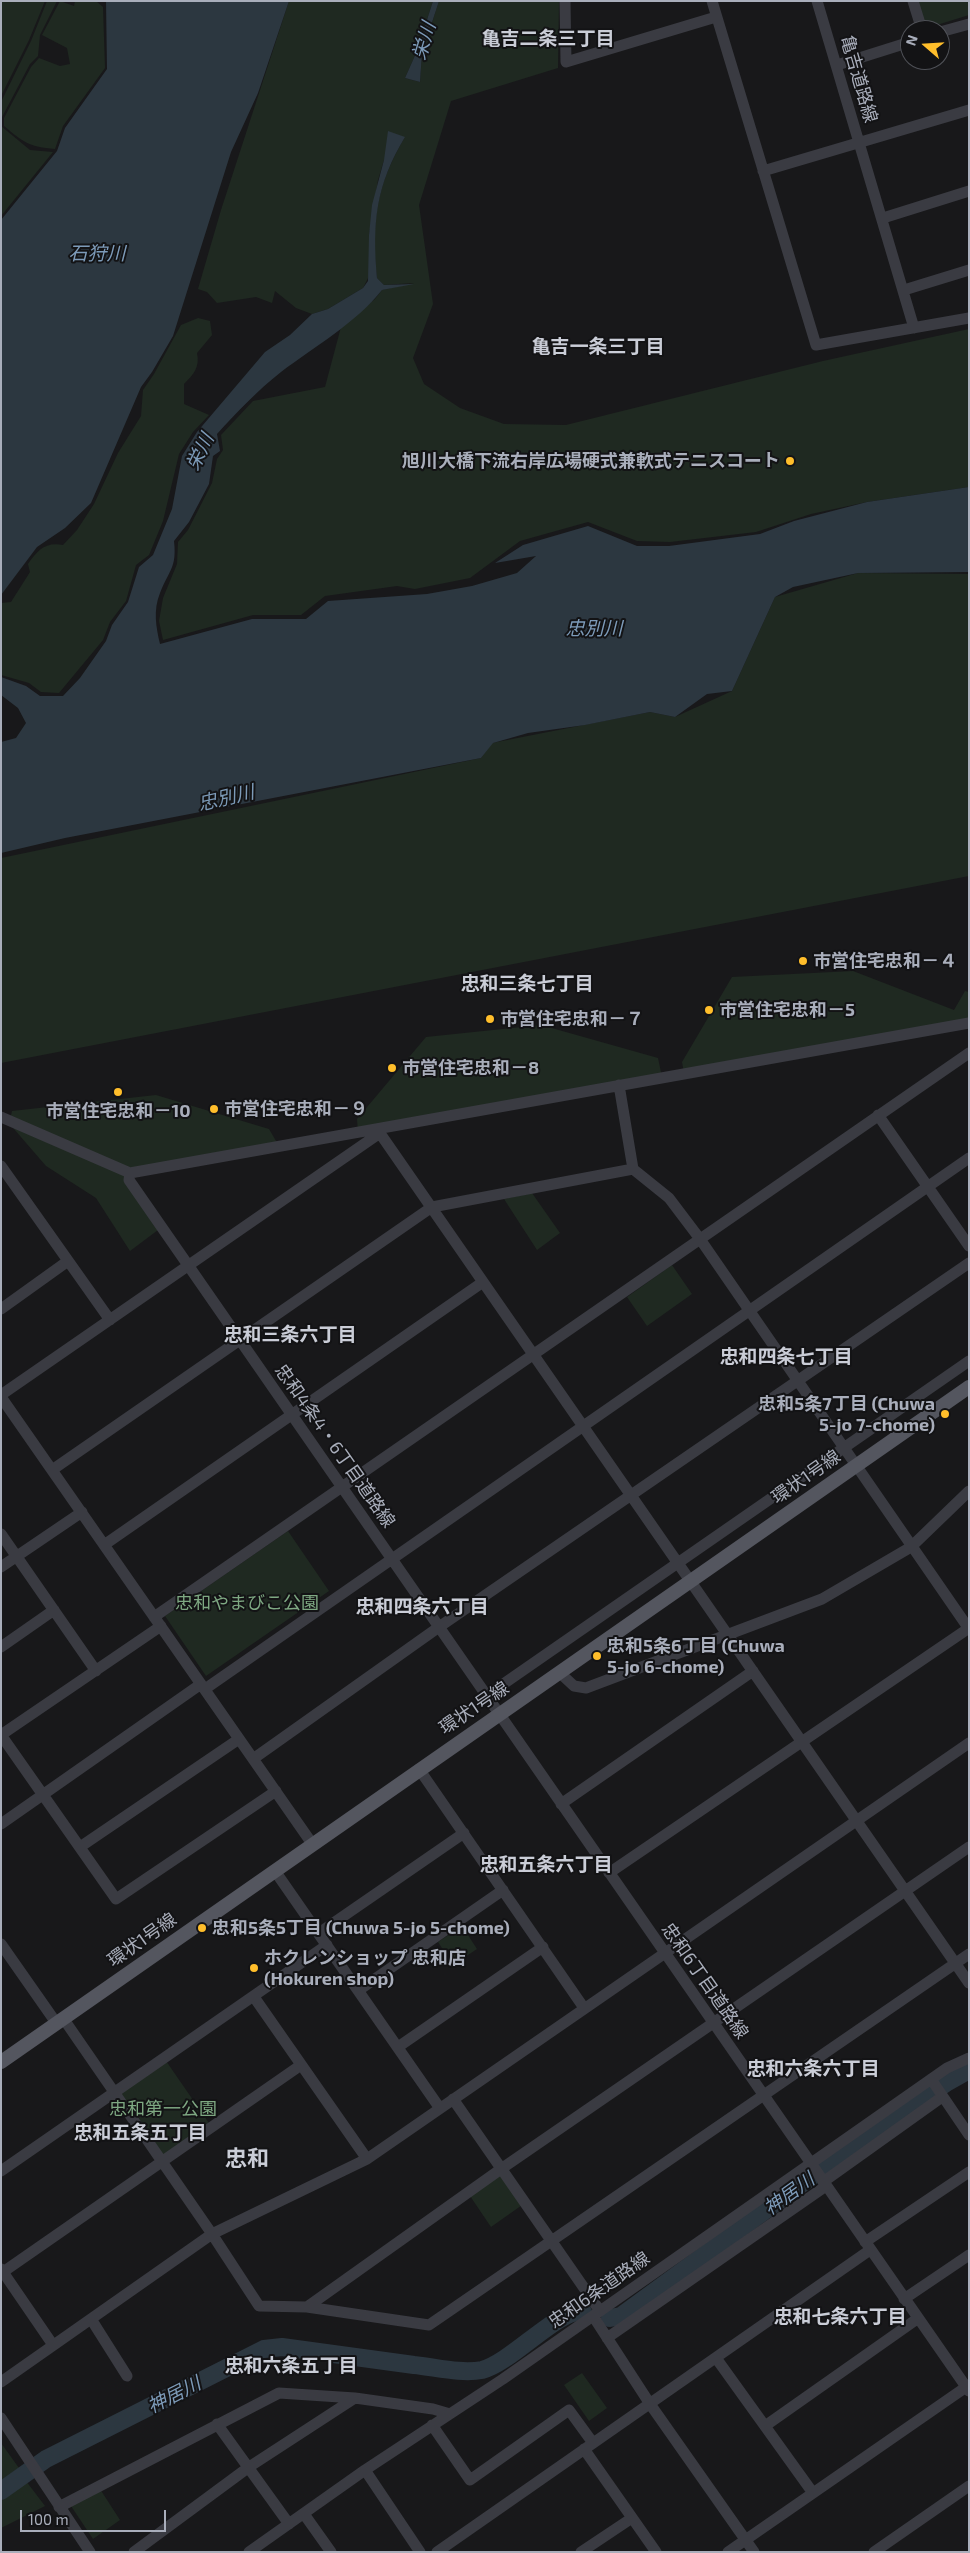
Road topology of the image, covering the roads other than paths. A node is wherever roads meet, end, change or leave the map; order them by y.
1 (565, 1) edge
2 (712, 1) edge
3 (817, 1) edge
4 (913, 1) edge
5 (716, 17) junction
6 (919, 20) edge
7 (969, 24) edge
8 (950, 29) edge
9 (900, 45) edge
10 (836, 65) junction
11 (969, 110) edge
12 (859, 143) junction
13 (763, 171) junction
14 (969, 191) edge
15 (883, 218) junction
16 (969, 270) edge
17 (904, 290) junction
18 (969, 318) edge
19 (914, 328) junction
20 (969, 1023) edge
21 (969, 1053) edge
22 (619, 1086) junction
23 (878, 1115) junction
24 (1, 1117) edge
25 (379, 1131) junction
26 (969, 1158) edge
27 (1, 1166) edge
28 (633, 1169) junction
29 (130, 1173) junction
30 (927, 1186) junction
31 (432, 1207) junction
32 (700, 1240) junction
33 (969, 1246) edge
34 (68, 1261) junction
35 (969, 1263) edge
36 (188, 1264) junction
37 (483, 1282) junction
38 (1, 1309) edge
39 (747, 1310) junction
40 (110, 1320) junction
41 (240, 1339) junction
42 (533, 1355) junction
43 (969, 1361) edge
44 (797, 1381) junction
45 (969, 1386) edge
46 (1, 1396) edge
47 (292, 1413) junction
48 (583, 1426) junction
49 (844, 1449) junction
50 (856, 1465) junction
51 (52, 1470) junction
52 (342, 1488) junction
53 (969, 1491) edge
54 (631, 1497) junction
55 (82, 1512) junction
56 (1, 1534) edge
57 (104, 1545) junction
58 (911, 1547) junction
59 (17, 1556) junction
60 (392, 1558) junction
61 (678, 1564) junction
62 (1, 1567) edge
63 (690, 1582) junction
64 (54, 1610) junction
65 (157, 1621) junction
66 (439, 1627) junction
67 (969, 1629) edge
68 (728, 1636) junction
69 (1, 1647) edge
70 (96, 1671) junction
71 (753, 1671) junction
72 (560, 1673) junction
73 (203, 1687) junction
74 (486, 1696) junction
75 (498, 1714) junction
76 (239, 1738) junction
77 (801, 1741) junction
78 (969, 1742) edge
79 (253, 1759) junction
80 (419, 1769) junction
81 (276, 1791) junction
82 (43, 1795) junction
83 (561, 1804) junction
84 (856, 1820) junction
85 (1, 1824) edge
86 (464, 1833) junction
87 (313, 1845) junction
88 (80, 1847) junction
89 (969, 1847) edge
90 (276, 1871) junction
91 (610, 1873) junction
92 (503, 1890) junction
93 (905, 1891) junction
94 (319, 1933) junction
95 (1, 1944) edge
96 (328, 1945) junction
97 (543, 1947) junction
98 (664, 1952) junction
99 (969, 1954) edge
100 (955, 1963) junction
101 (969, 1983) edge
102 (359, 1990) junction
103 (254, 1996) junction
104 (584, 2008) junction
105 (60, 2021) junction
106 (713, 2022) junction
107 (398, 2047) junction
108 (969, 2058) edge
109 (1, 2062) edge
110 (301, 2065) junction
111 (937, 2089) junction
112 (116, 2092) junction
113 (764, 2096) junction
114 (453, 2098) junction
115 (439, 2107) junction
116 (969, 2135) edge
117 (367, 2159) junction
118 (162, 2160) junction
119 (501, 2169) junction
120 (1, 2171) edge
121 (969, 2172) edge
122 (819, 2176) junction
123 (212, 2234) junction
124 (552, 2241) junction
125 (868, 2246) junction
126 (969, 2255) edge
127 (2, 2271) edge
128 (904, 2299) junction
129 (307, 2307) junction
130 (597, 2313) junction
131 (91, 2319) junction
132 (917, 2319) junction
133 (607, 2338) junction
134 (53, 2345) junction
135 (716, 2358) junction
136 (127, 2376) dead end
137 (1, 2382) edge
138 (968, 2388) edge
139 (355, 2398) junction
140 (650, 2404) junction
141 (450, 2414) junction
142 (1, 2418) edge
143 (217, 2424) junction
144 (432, 2425) junction
145 (765, 2426) junction
146 (588, 2446) junction
147 (249, 2467) junction
148 (365, 2470) junction
149 (969, 2486) edge
150 (813, 2493) junction
151 (59, 2506) junction
152 (304, 2514) junction
153 (632, 2518) junction
154 (289, 2524) junction
155 (746, 2540) junction
156 (90, 2552) edge
157 (134, 2552) edge
158 (249, 2552) edge
159 (331, 2552) edge
160 (420, 2552) edge
161 (437, 2552) edge
162 (581, 2552) edge
163 (656, 2552) edge
164 (728, 2552) edge
165 (754, 2552) edge
166 (874, 2552) edge

1 - 5 street
2 - 5 street
3 - 10 street, 亀吉道路線
4 - 6 street
5 - 13 street
7 - 8 street
9 - 10 street
10 - 12 street, 亀吉道路線
11 - 12 street, 亀吉道路線
12 - 13 street
12 - 15 street
13 - 19 street
14 - 15 street
15 - 17 street
16 - 17 street
17 - 19 street
18 - 19 street
20 - 22 street
21 - 23 street
22 - 25 street
22 - 28 street
23 - 30 street
23 - 32 street
24 - 29 street
25 - 29 street
25 - 31 street
25 - 36 street
26 - 30 street
27 - 34 street
28 - 31 street
28 - 32 street
29 - 36 street, 忠和4条4・6丁目道路線
30 - 33 street
30 - 39 street
31 - 37 street
31 - 41 street
32 - 39 street
32 - 42 street
34 - 38 street
34 - 40 street
35 - 44 street
36 - 40 street
36 - 41 street, 忠和4条4・6丁目道路線
37 - 42 street
37 - 47 street
39 - 44 street
39 - 48 street
40 - 46 street
41 - 47 street, 忠和4条4・6丁目道路線
41 - 51 street
42 - 48 street
42 - 52 street
43 - 49 street
44 - 49 street
44 - 54 street
45 - 50 main road, 環状1号線
46 - 51 street
47 - 52 street, 忠和4条4・6丁目道路線
47 - 57 street
48 - 54 street
48 - 60 street
49 - 50 street
49 - 61 street
50 - 58 street
50 - 63 main road, 環状1号線
51 - 55 street
52 - 60 street, 忠和4条4・6丁目道路線
52 - 65 street
53 - 58 street
54 - 61 street
54 - 66 street
55 - 57 street
55 - 59 street
56 - 59 street
57 - 65 street
58 - 67 street
58 - 68 street
59 - 62 street
59 - 64 street
60 - 66 street, 忠和4条4・6丁目道路線
60 - 73 street
61 - 63 street
61 - 74 street
63 - 68 street
63 - 72 main road, 環状1号線
64 - 69 street
64 - 70 street
65 - 70 street
65 - 73 street
66 - 74 street, 忠和4条4・6丁目道路線
66 - 79 street
67 - 77 street
68 - 71 street
68 - 72 street
70 - 82 street
71 - 77 street
71 - 83 street
72 - 75 main road, 環状1号線
73 - 76 street
73 - 82 street
74 - 75 street, 忠和4条4・6丁目道路線
75 - 80 main road, 環状1号線
75 - 83 street, 忠和6丁目道路線
76 - 79 street
76 - 88 street
77 - 84 street
77 - 91 street
78 - 84 street
79 - 81 street
80 - 86 street
80 - 87 main road, 環状1号線
81 - 87 street
81 - 88 street
82 - 85 street
82 - 88 street
83 - 91 street, 忠和6丁目道路線
84 - 93 street
84 - 98 street
86 - 92 street
86 - 94 street
87 - 90 main road, 環状1号線
89 - 93 street
90 - 94 street
90 - 105 main road, 環状1号線
91 - 98 street, 忠和6丁目道路線
92 - 97 street
92 - 102 street
93 - 100 street
93 - 106 street
94 - 96 street
95 - 105 street
96 - 102 street
96 - 103 street
97 - 104 street
97 - 107 street
98 - 104 street
98 - 106 street, 忠和6丁目道路線
99 - 100 street
100 - 101 street
100 - 113 street
102 - 107 street
103 - 110 street
103 - 112 street
104 - 114 street
105 - 109 main road, 環状1号線
105 - 112 street
106 - 113 street, 忠和6丁目道路線
106 - 119 street
107 - 115 street
108 - 111 street, 忠和6条道路線
110 - 117 street
110 - 118 street
111 - 116 street
111 - 122 street
111 - 122 street, 忠和6条道路線
112 - 118 street
112 - 120 street
113 - 122 street, 忠和6丁目道路線
113 - 124 street
114 - 115 street
114 - 119 street
115 - 117 street
117 - 123 street
118 - 123 street
118 - 127 street
119 - 124 street
119 - 129 street
121 - 125 street
122 - 125 street, 忠和6丁目道路線
122 - 130 street, 忠和6条道路線
122 - 133 street
123 - 129 street
123 - 131 street
124 - 129 street
124 - 130 street
125 - 128 street, 忠和6丁目道路線
125 - 135 street
126 - 128 street
127 - 134 street
128 - 132 street, 忠和6丁目道路線
130 - 133 street
130 - 141 street, 忠和6条道路線
131 - 134 street
131 - 136 street
132 - 138 street, 忠和6丁目道路線
132 - 145 street
133 - 140 street
134 - 137 street
135 - 140 street
135 - 145 street
138 - 150 street
139 - 141 street
139 - 143 street
139 - 147 street
140 - 146 street
140 - 155 street
141 - 144 street, 忠和6条道路線
142 - 151 street
143 - 147 street
143 - 151 street
144 - 146 street
144 - 148 street, 忠和6条道路線
145 - 150 street
146 - 153 street
146 - 161 street
147 - 154 street
147 - 157 street
148 - 152 street, 忠和6条道路線
148 - 160 street
149 - 166 street
150 - 155 street
151 - 156 street
152 - 154 street, 忠和6条道路線
152 - 159 street
153 - 162 street
153 - 163 street
154 - 158 street, 忠和6条道路線
155 - 164 street
155 - 165 street

